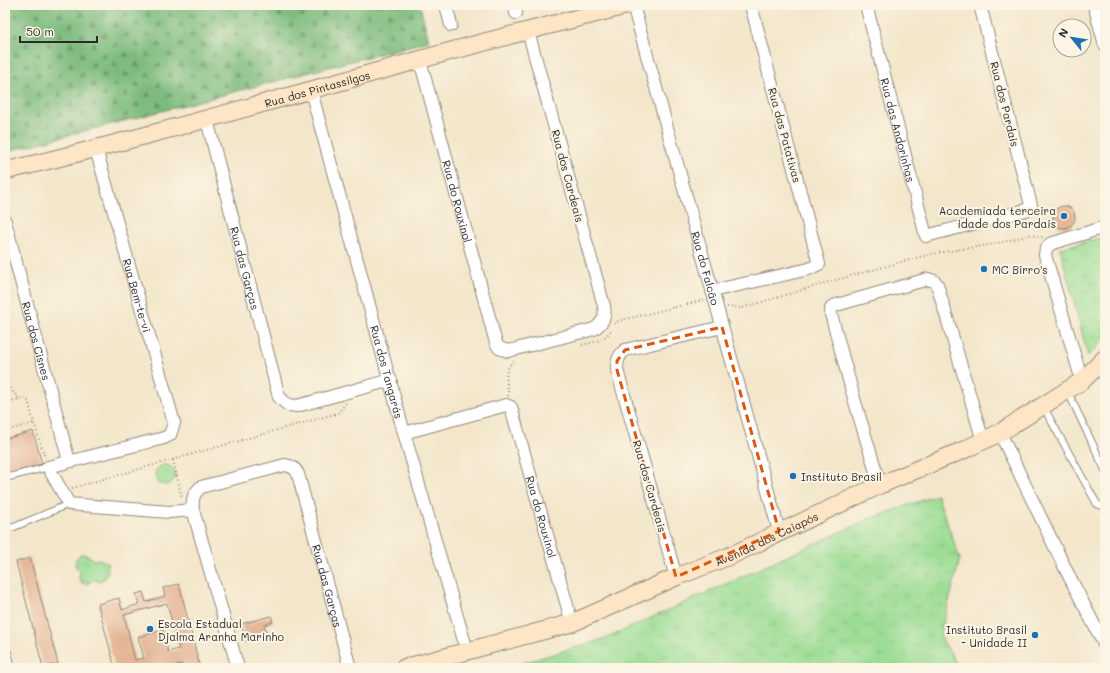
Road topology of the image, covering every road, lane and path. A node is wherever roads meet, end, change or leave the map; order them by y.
1 (446, 5) edge
2 (629, 5) edge
3 (633, 5) edge
4 (751, 5) edge
5 (866, 5) edge
6 (980, 5) edge
7 (1094, 5) edge
8 (585, 11) edge
9 (451, 25) dead end
10 (528, 31) junction
11 (1105, 45) edge
12 (420, 60) junction
13 (311, 91) junction
14 (207, 120) junction
15 (96, 149) junction
16 (5, 171) edge
17 (1031, 204) joint
18 (5, 220) edge
19 (1105, 227) edge
20 (1050, 244) junction
21 (712, 300) junction
22 (722, 327) junction
23 (496, 343) joint
24 (580, 345) dead end
25 (1105, 358) edge
26 (518, 360) dead end
27 (391, 380) junction
28 (1082, 381) junction
29 (5, 382) edge
30 (1067, 390) junction
31 (348, 392) junction
32 (506, 398) dead end
33 (19, 399) junction
34 (5, 402) edge
35 (1043, 406) junction
36 (34, 423) junction
37 (5, 431) edge
38 (404, 433) junction
39 (1000, 433) junction
40 (983, 441) junction
41 (173, 460) junction
42 (69, 461) junction
43 (48, 466) junction
44 (1105, 470) edge
45 (5, 478) edge
46 (880, 485) junction
47 (68, 487) dead end
48 (69, 504) junction
49 (1105, 504) edge
50 (189, 510) junction
51 (5, 528) edge
52 (779, 531) junction
53 (676, 577) junction
54 (572, 623) junction
55 (1105, 646) edge
56 (467, 651) junction
57 (5, 653) edge
58 (9, 668) edge
59 (238, 668) edge
60 (350, 668) edge
61 (404, 668) edge

1 - 9 street
2 - 8 main road, Rua dos Pintassilgos
3 - 21 street, Rua do Falcão
4 - 21 street, Rua das Patativas
5 - 17 street, Rua das Andorinhas
6 - 17 street, Rua dos Pardais
7 - 11 street
8 - 10 main road, Rua dos Pintassilgos
10 - 12 main road, Rua dos Pintassilgos
10 - 23 street, Rua dos Cardeais
12 - 13 main road, Rua dos Pintassilgos
12 - 23 street, Rua do Rouxinol
13 - 14 main road, Rua dos Pintassilgos
13 - 27 street, Rua dos Tangarás
14 - 15 main road, Rua dos Pintassilgos
14 - 31 street, Rua das Garças
15 - 16 main road, Rua dos Pintassilgos
15 - 42 street, Rua Bem-te-vi
18 - 42 street, Rua dos Cisnes
19 - 20 street
20 - 21 path
20 - 28 street
21 - 22 street, Rua do Falcão
21 - 24 path
22 - 52 street, Rua do Falcão
22 - 53 street, Rua dos Cardeais
25 - 28 main road, Avenida dos Caiapós
26 - 32 path
27 - 31 street
27 - 38 street, Rua dos Tangarás
28 - 30 main road, Avenida dos Caiapós
29 - 33 path
30 - 35 main road, Avenida dos Caiapós
30 - 44 lane
31 - 41 path
33 - 34 path
33 - 36 path
35 - 39 main road, Avenida dos Caiapós
35 - 49 lane
36 - 37 path
36 - 43 path
38 - 54 street, Rua do Rouxinol
38 - 56 street, Rua dos Tangarás
39 - 40 main road, Avenida dos Caiapós
39 - 55 street
40 - 46 main road, Avenida dos Caiapós
40 - 46 street
41 - 47 path
41 - 50 path
42 - 43 street
43 - 45 lane
43 - 48 street
46 - 52 main road, Avenida dos Caiapós
48 - 50 street
48 - 51 lane
50 - 59 street
50 - 60 street, Rua das Garças
52 - 53 main road, Avenida dos Caiapós
53 - 54 main road, Avenida dos Caiapós
54 - 56 main road, Avenida dos Caiapós
56 - 61 main road, Avenida dos Caiapós
57 - 58 street

